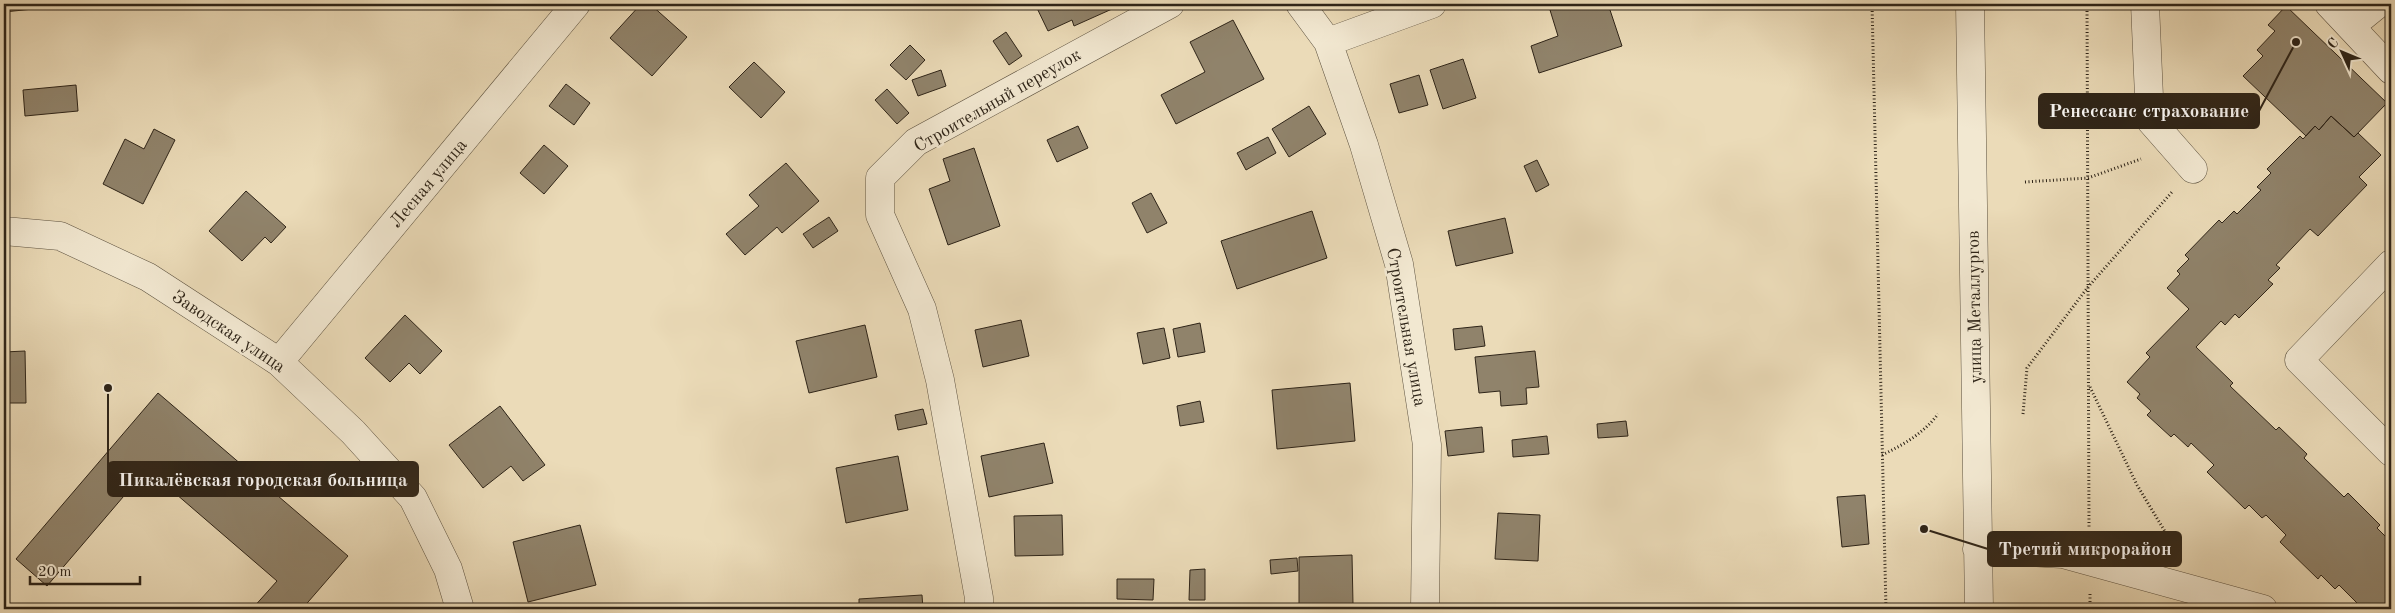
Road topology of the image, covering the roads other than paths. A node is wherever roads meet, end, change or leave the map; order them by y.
1 (576, 4) edge
2 (1170, 4) edge
3 (1300, 4) edge
4 (1432, 4) edge
5 (1970, 4) edge
6 (2145, 4) edge
7 (2329, 4) edge
8 (2378, 4) edge
9 (2351, 26) junction
10 (1328, 42) junction
11 (2391, 70) edge
12 (2193, 169) road end
13 (4, 231) edge
14 (2391, 264) edge
15 (279, 362) junction
16 (2391, 452) edge
17 (1977, 549) junction
18 (2214, 602) edge
19 (460, 609) edge
20 (979, 609) edge
21 (1425, 609) edge
22 (1979, 609) edge
23 (2263, 609) edge

1 - 15 street, Лесная улица
2 - 20 street, Строительный переулок
3 - 10 street, Строительная улица
4 - 10 street
5 - 17 street, улица Металлургов
6 - 12 street
7 - 9 street
8 - 9 street
9 - 11 street
10 - 21 street, Строительная улица
13 - 15 street, Заводская улица
14 - 16 street
15 - 19 street, Заводская улица
17 - 18 street
17 - 22 street, улица Металлургов
18 - 23 street

